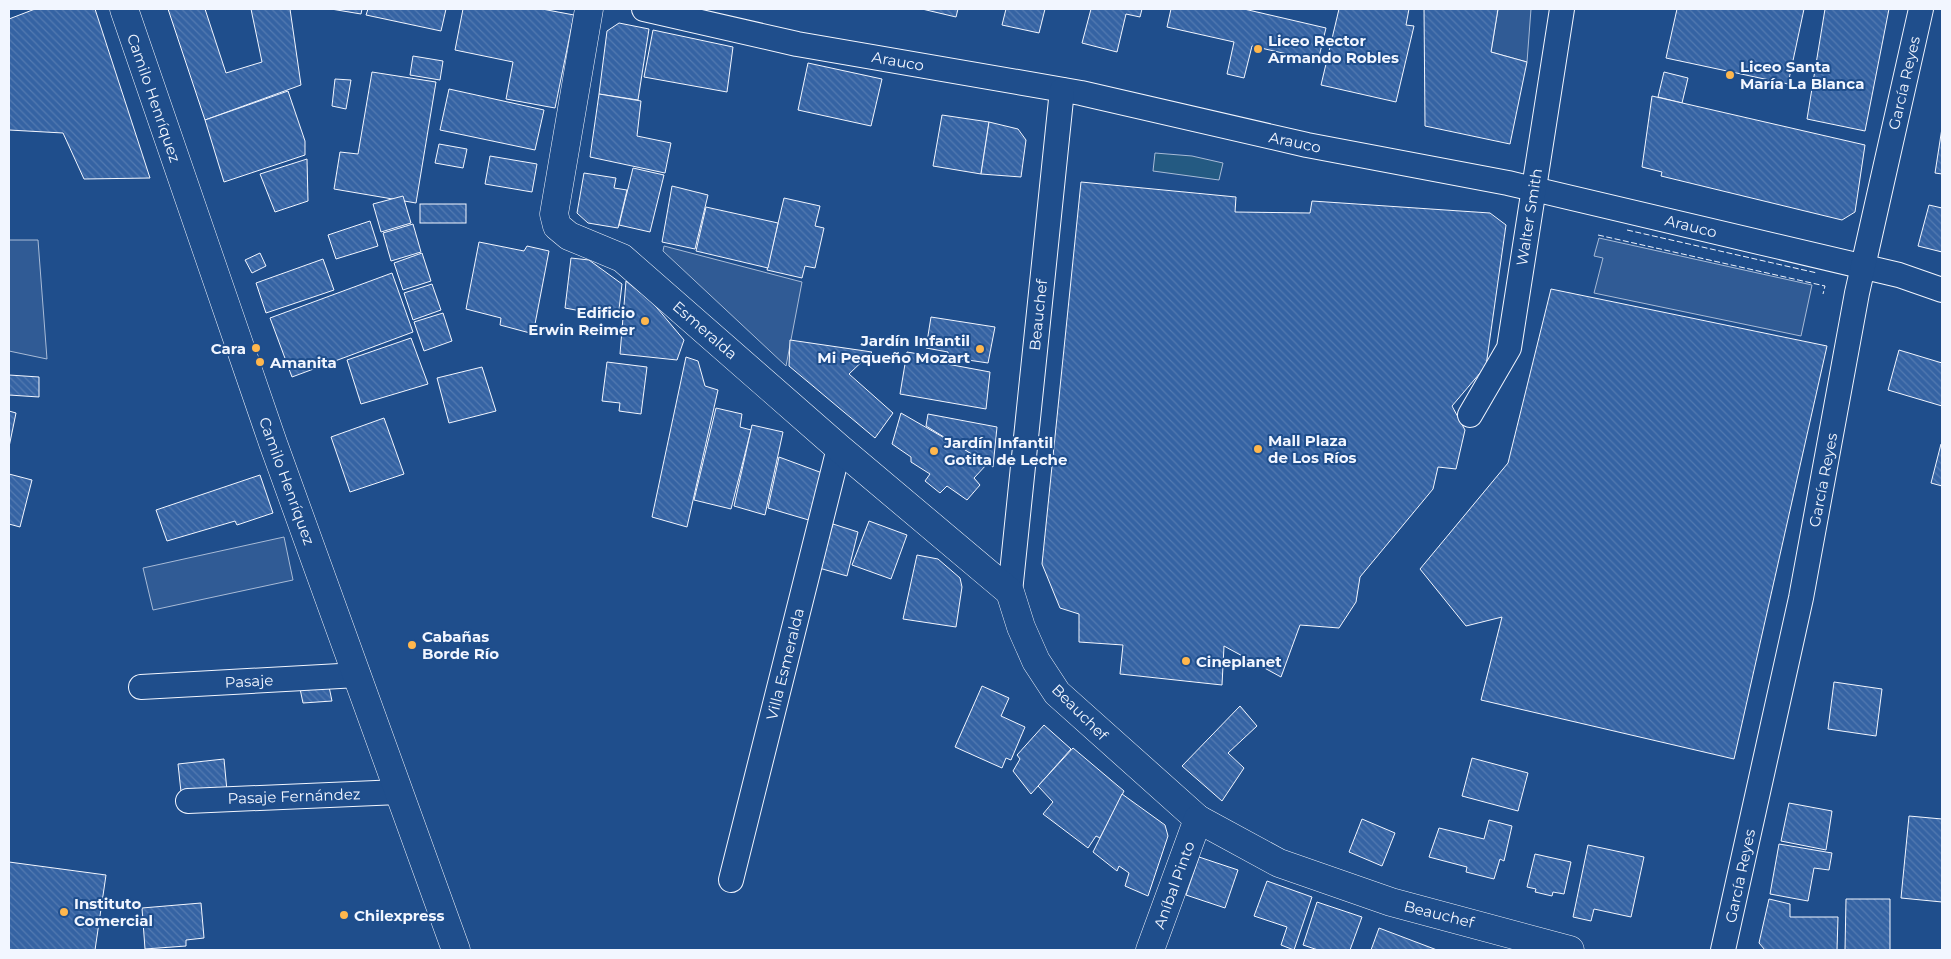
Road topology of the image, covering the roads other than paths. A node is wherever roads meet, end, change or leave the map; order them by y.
1 (124, 9) edge
2 (589, 9) edge
3 (644, 9) edge
4 (1562, 9) edge
5 (1921, 9) edge
6 (1062, 90) junction
7 (1533, 188) junction
8 (1863, 266) junction
9 (1942, 290) edge
10 (1470, 415) dead end
11 (839, 448) junction
12 (1010, 592) junction
13 (358, 676) junction
14 (141, 687) dead end
15 (400, 792) junction
16 (188, 801) dead end
17 (1198, 819) junction
18 (731, 880) dead end
19 (456, 950) edge
20 (1150, 950) edge
21 (1570, 950) edge
22 (1723, 950) edge

1 - 13 street, Camilo Henríquez
2 - 11 street, Esmeralda
3 - 6 street, Arauco
4 - 7 street, Walter Smith
5 - 8 street, García Reyes
6 - 7 street, Arauco
6 - 12 street, Beauchef
7 - 8 street, Arauco
7 - 10 street, Walter Smith
8 - 9 street, Arauco
8 - 22 street, García Reyes
11 - 12 street, Esmeralda
11 - 18 street, Villa Esmeralda
12 - 17 street, Beauchef
13 - 14 street, Pasaje
13 - 15 street, Camilo Henríquez
15 - 16 street, Pasaje Fernández
15 - 19 street, Camilo Henríquez
17 - 20 street, Aníbal Pinto
17 - 21 street, Beauchef

